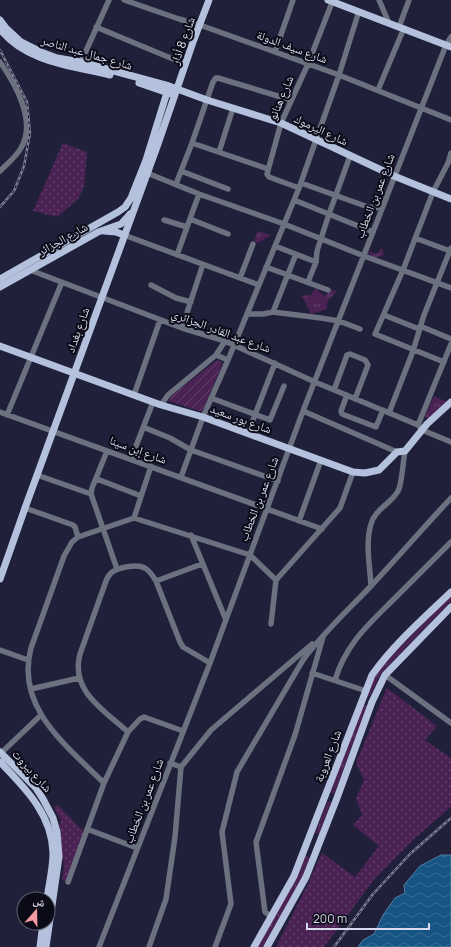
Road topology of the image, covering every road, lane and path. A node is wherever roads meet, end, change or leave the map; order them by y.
1 (109, 0) edge
2 (124, 0) edge
3 (209, 0) edge
4 (293, 0) edge
5 (379, 0) edge
6 (409, 0) edge
7 (331, 1) edge
8 (359, 11) junction
9 (0, 20) edge
10 (390, 23) junction
11 (200, 25) junction
12 (96, 27) junction
13 (401, 28) junction
14 (0, 29) edge
15 (451, 37) edge
16 (449, 46) edge
17 (275, 52) junction
18 (0, 62) edge
19 (81, 62) junction
20 (185, 64) junction
21 (308, 64) junction
22 (339, 75) junction
23 (168, 89) junction
24 (378, 90) junction
25 (177, 92) junction
26 (207, 100) junction
27 (291, 100) junction
28 (233, 108) junction
29 (421, 108) junction
30 (451, 120) edge
31 (281, 123) junction
32 (316, 140) junction
33 (192, 143) junction
34 (219, 152) junction
35 (451, 153) edge
36 (350, 156) junction
37 (268, 169) junction
38 (0, 171) edge
39 (181, 171) junction
40 (147, 173) junction
41 (394, 176) junction
42 (176, 184) junction
43 (300, 186) junction
44 (228, 189) dead end
45 (433, 192) junction
46 (199, 194) junction
47 (335, 196) junction
48 (451, 199) edge
49 (294, 200) junction
50 (131, 206) junction
51 (382, 208) junction
52 (328, 214) junction
53 (190, 219) junction
54 (164, 220) dead end
55 (284, 224) junction
56 (187, 228) junction
57 (98, 232) junction
58 (373, 232) junction
59 (228, 234) dead end
60 (124, 235) junction
61 (415, 238) junction
62 (321, 239) junction
63 (253, 244) dead end
64 (275, 246) junction
65 (450, 253) edge
66 (296, 254) junction
67 (177, 255) junction
68 (364, 256) junction
69 (316, 262) junction
70 (203, 264) junction
71 (24, 266) junction
72 (266, 267) junction
73 (30, 270) junction
74 (403, 270) junction
75 (288, 275) junction
76 (240, 278) junction
77 (0, 279) edge
78 (62, 282) junction
79 (308, 282) junction
80 (437, 282) junction
81 (151, 285) dead end
82 (259, 285) junction
83 (0, 287) edge
84 (451, 288) edge
85 (328, 290) dead end
86 (101, 297) junction
87 (190, 302) junction
88 (273, 312) junction
89 (248, 314) junction
90 (384, 315) junction
91 (160, 320) junction
92 (339, 321) junction
93 (182, 328) junction
94 (420, 328) junction
95 (360, 329) dead end
96 (451, 339) edge
97 (225, 341) junction
98 (451, 344) edge
99 (0, 346) edge
100 (234, 346) junction
101 (413, 350) junction
102 (216, 356) junction
103 (30, 357) junction
104 (228, 360) junction
105 (444, 362) junction
106 (275, 363) junction
107 (74, 374) junction
108 (315, 382) junction
109 (284, 386) dead end
110 (334, 390) junction
111 (134, 395) junction
112 (347, 395) junction
113 (211, 398) junction
114 (355, 399) junction
115 (153, 402) junction
116 (451, 402) edge
117 (161, 405) junction
118 (383, 410) junction
119 (303, 411) junction
120 (0, 412) edge
121 (389, 413) junction
122 (255, 414) junction
123 (6, 415) junction
124 (203, 417) junction
125 (143, 427) junction
126 (420, 427) junction
127 (52, 431) junction
128 (248, 433) junction
129 (451, 442) edge
130 (290, 449) junction
131 (191, 450) junction
132 (107, 451) junction
133 (405, 451) junction
134 (397, 452) junction
135 (131, 459) junction
136 (321, 460) junction
137 (151, 466) junction
138 (353, 472) junction
139 (37, 475) junction
140 (181, 477) junction
141 (97, 479) junction
142 (278, 481) junction
143 (91, 494) junction
144 (141, 496) junction
145 (451, 498) edge
146 (25, 508) junction
147 (268, 509) junction
148 (134, 518) junction
149 (299, 520) junction
150 (103, 529) junction
151 (322, 529) junction
152 (191, 535) junction
153 (78, 537) junction
154 (451, 542) edge
155 (250, 555) junction
156 (202, 564) junction
157 (2, 567) edge
158 (117, 569) junction
159 (0, 579) edge
160 (276, 580) junction
161 (156, 581) junction
162 (371, 586) junction
163 (451, 592) edge
164 (451, 607) edge
165 (226, 620) junction
166 (271, 624) dead end
167 (323, 635) junction
168 (0, 650) edge
169 (28, 660) junction
170 (210, 663) junction
171 (312, 673) junction
172 (385, 675) junction
173 (79, 678) junction
174 (335, 680) junction
175 (31, 689) junction
176 (366, 691) junction
177 (362, 699) junction
178 (372, 702) junction
179 (41, 715) junction
180 (451, 723) edge
181 (183, 731) junction
182 (128, 732) junction
183 (1, 753) edge
184 (0, 762) edge
185 (170, 763) junction
186 (182, 767) junction
187 (104, 783) junction
188 (326, 793) junction
189 (337, 798) junction
190 (40, 800) junction
191 (87, 829) junction
192 (137, 848) junction
193 (304, 850) junction
194 (314, 854) junction
195 (68, 882) dead end
196 (48, 891) edge
197 (272, 917) junction
198 (42, 931) edge
199 (40, 947) edge
200 (46, 947) edge
201 (99, 947) edge
202 (149, 947) edge
203 (215, 947) edge
204 (254, 947) edge
205 (266, 947) edge

1 - 12 street
2 - 11 street, شارع سيف الدولة
3 - 11 main road, شارع 8 أذار
4 - 17 street
5 - 10 street
6 - 13 street
7 - 8 main road
7 - 21 street, شارع هنانو
8 - 10 main road
8 - 22 street
9 - 19 main road, شارع جمال عبد الناصر
10 - 13 main road
11 - 17 street, شارع سيف الدولة
11 - 20 main road, شارع 8 أذار
12 - 19 street
12 - 20 street
13 - 16 main road
13 - 24 street
14 - 23 main road, شارع جمال عبد الناصر
15 - 16 street, شارع عمر بن الخطاب
16 - 29 street, شارع عمر بن الخطاب
17 - 21 street, شارع سيف الدولة
18 - 38 street
19 - 23 main road, شارع جمال عبد الناصر
20 - 25 main road, شارع 8 أذار
21 - 22 street, شارع سيف الدولة
21 - 27 street, شارع هنانو
22 - 24 street, شارع سيف الدولة
22 - 32 street
23 - 25 main road, شارع جمال عبد الناصر
23 - 50 main road, شارع بغداد
24 - 29 street, شارع سيف الدولة
25 - 26 main road, شارع اليرموك
25 - 40 main road, شارع بغداد
26 - 27 street
26 - 28 main road, شارع اليرموك
26 - 33 street
27 - 31 street, شارع هنانو
28 - 31 main road, شارع اليرموك
28 - 34 street
29 - 30 street, شارع سيف الدولة
29 - 41 street, شارع عمر بن الخطاب
31 - 32 main road, شارع اليرموك
31 - 37 street, شارع هنانو
32 - 36 main road, شارع اليرموك
32 - 43 street
33 - 34 street
33 - 39 street
34 - 37 street
35 - 45 street
36 - 41 main road, شارع اليرموك
36 - 47 street
37 - 43 street
39 - 42 street
39 - 44 street
40 - 42 street
40 - 50 main road, شارع بغداد
41 - 45 main road, شارع اليرموك
41 - 51 street, شارع عمر بن الخطاب
42 - 46 street
43 - 47 street
43 - 49 street
45 - 48 main road, شارع اليرموك
45 - 61 street
46 - 53 street
46 - 55 street
47 - 51 street
47 - 52 street
49 - 52 street
49 - 55 street
50 - 57 main road, شارع الجزائر
50 - 60 main road, شارع بغداد
50 - 71 main road, شارع الجزائر
51 - 58 street, شارع عمر بن الخطاب
52 - 58 street
52 - 62 street
53 - 56 street
53 - 59 street
54 - 56 street
55 - 62 street
55 - 64 street
56 - 67 street
57 - 60 main road
57 - 73 main road, شارع الجزائر
58 - 68 street, شارع عمر بن الخطاب
60 - 67 street
60 - 86 main road, شارع بغداد
61 - 65 street
61 - 74 street
62 - 68 street
62 - 69 street
63 - 76 street
64 - 66 street
64 - 72 street
65 - 80 street
66 - 69 street
66 - 75 street
67 - 70 street
68 - 74 street
68 - 92 street, شارع عمر بن الخطاب
69 - 79 street
70 - 76 street
70 - 87 street
71 - 73 main road
71 - 77 main road, شارع الجزائر
72 - 75 street
72 - 82 street
73 - 78 street, شارع عبد القادر الجزائري
73 - 83 main road, شارع الجزائر
74 - 80 street
74 - 90 street
75 - 79 street
75 - 88 street
76 - 82 street
78 - 86 street, شارع عبد القادر الجزائري
78 - 103 street
79 - 85 street
80 - 84 street
80 - 94 street
81 - 87 street
82 - 89 street
86 - 91 street, شارع عبد القادر الجزائري
86 - 107 main road, شارع بغداد
87 - 93 street
88 - 89 street
88 - 92 street
89 - 100 street
90 - 94 street
90 - 101 street
91 - 93 street, شارع عبد القادر الجزائري
91 - 111 street
92 - 95 street
92 - 108 street, شارع عمر بن الخطاب
93 - 97 street, شارع عبد القادر الجزائري
94 - 96 street
94 - 101 street
97 - 100 street, شارع عبد القادر الجزائري
97 - 102 street
98 - 105 street
99 - 103 main road, شارع بور سعيد
100 - 104 street
100 - 106 street, شارع عبد القادر الجزائري
101 - 105 street
101 - 121 street
102 - 104 street
102 - 117 street
103 - 107 main road, شارع بور سعيد
103 - 123 street
104 - 113 street
105 - 126 street
106 - 108 street, شارع عبد القادر الجزائري
106 - 122 street
107 - 111 main road, شارع بور سعيد
107 - 127 main road, شارع بغداد
108 - 110 street, شارع عبد القادر الجزائري
108 - 119 street, شارع عمر بن الخطاب
109 - 122 street
110 - 112 street, شارع عبد القادر الجزائري
110 - 114 street
111 - 115 main road, شارع بور سعيد
112 - 114 street, شارع عبد القادر الجزائري
112 - 118 street
113 - 122 street
113 - 124 street
114 - 118 street, شارع عبد القادر الجزائري
115 - 117 main road, شارع بور سعيد
115 - 125 street
116 - 126 main road
117 - 124 main road, شارع بور سعيد
118 - 121 street, شارع عبد القادر الجزائري
119 - 130 street, شارع عمر بن الخطاب
119 - 134 street
120 - 123 street, شارع إبن سينا
121 - 126 street, شارع عبد القادر الجزائري
122 - 128 street
123 - 127 street, شارع إبن سينا
124 - 128 main road, شارع بور سعيد
124 - 131 street
125 - 131 street
125 - 135 street
126 - 129 street, شارع عبد القادر الجزائري
126 - 133 main road
127 - 132 street, شارع إبن سينا
127 - 139 main road, شارع بغداد
128 - 130 main road, شارع بور سعيد
130 - 136 main road, شارع بور سعيد
130 - 142 street, شارع عمر بن الخطاب
131 - 140 street
131 - 142 street
132 - 135 street, شارع إبن سينا
132 - 141 street
133 - 134 main road
133 - 162 street
134 - 138 main road, شارع بور سعيد
135 - 137 street, شارع إبن سينا
136 - 138 main road, شارع بور سعيد
136 - 149 street
137 - 140 street, شارع إبن سينا
137 - 144 street
138 - 151 street
139 - 143 street
139 - 146 main road, شارع بغداد
140 - 147 street, شارع إبن سينا
141 - 143 street
141 - 144 street
142 - 147 street, شارع عمر بن الخطاب
143 - 150 street
144 - 148 street
145 - 162 street
146 - 153 street
146 - 157 main road, شارع بغداد
147 - 149 street, شارع إبن سينا
147 - 155 street, شارع عمر بن الخطاب
148 - 150 street
148 - 152 street
149 - 151 street, شارع إبن سينا
150 - 153 street
150 - 158 street
151 - 160 street
152 - 155 street
152 - 156 street
153 - 169 street
154 - 174 street
155 - 160 street
155 - 165 street, شارع عمر بن الخطاب
156 - 161 street
156 - 165 street
157 - 159 main road, شارع بغداد
158 - 161 street
158 - 173 street
160 - 166 street
161 - 170 street
162 - 167 street
163 - 176 main road, شارع العروبة
164 - 172 main road, شارع العروبة
165 - 170 street, شارع عمر بن الخطاب
167 - 171 street
167 - 186 street
167 - 203 street
168 - 169 street
169 - 175 street
170 - 181 street, شارع عمر بن الخطاب
171 - 174 street
171 - 197 street
172 - 178 main road, شارع العروبة
172 - 180 street
173 - 175 street
173 - 182 street
174 - 176 street
175 - 179 street
176 - 177 main road, شارع العروبة
177 - 178 main road
177 - 188 main road, شارع العروبة
178 - 189 main road, شارع العروبة
179 - 183 street
179 - 187 street
181 - 182 street
181 - 185 street, شارع عمر بن الخطاب
182 - 187 street
183 - 190 main road, شارع بيروت
184 - 190 main road, شارع بيروت
185 - 186 street
185 - 192 street, شارع عمر بن الخطاب
186 - 202 street
187 - 191 street
188 - 189 main road
188 - 193 main road, شارع العروبة
189 - 194 main road, شارع العروبة
190 - 196 main road, شارع بيروت
190 - 200 main road, شارع بيروت
191 - 192 street
191 - 195 street
192 - 201 street, شارع عمر بن الخطاب
193 - 194 main road
193 - 197 main road, شارع العروبة
194 - 205 main road, شارع العروبة
197 - 204 main road, شارع العروبة
198 - 199 main road

